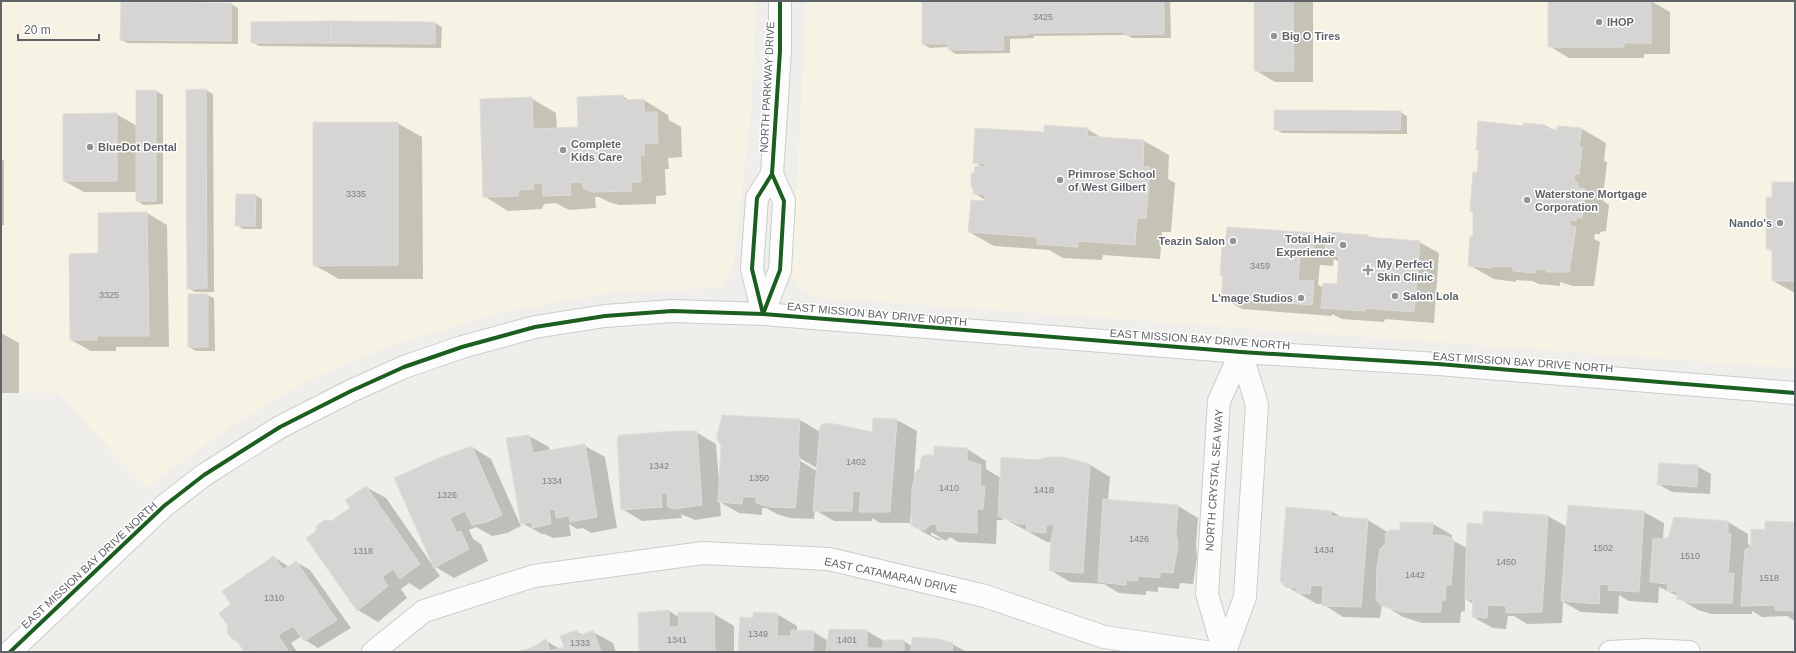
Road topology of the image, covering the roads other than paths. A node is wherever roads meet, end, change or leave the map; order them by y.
1 (780, 1) edge
2 (763, 314) junction
3 (1240, 352) junction
4 (1795, 393) edge
5 (10, 652) edge
6 (373, 652) edge
7 (1206, 652) edge
8 (1224, 652) edge
9 (1610, 652) edge
10 (1689, 652) edge

1 - 2 street, NORTH PARKWAY DRIVE
2 - 3 street, EAST MISSION BAY DRIVE NORTH
2 - 5 street, EAST MISSION BAY DRIVE NORTH
3 - 4 street, EAST MISSION BAY DRIVE NORTH
3 - 8 street, NORTH CRYSTAL SEA WAY
3 - 8 street, NORTH CRYSTAL SEA WAY
6 - 7 street, EAST CATAMARAN DRIVE
9 - 10 street

